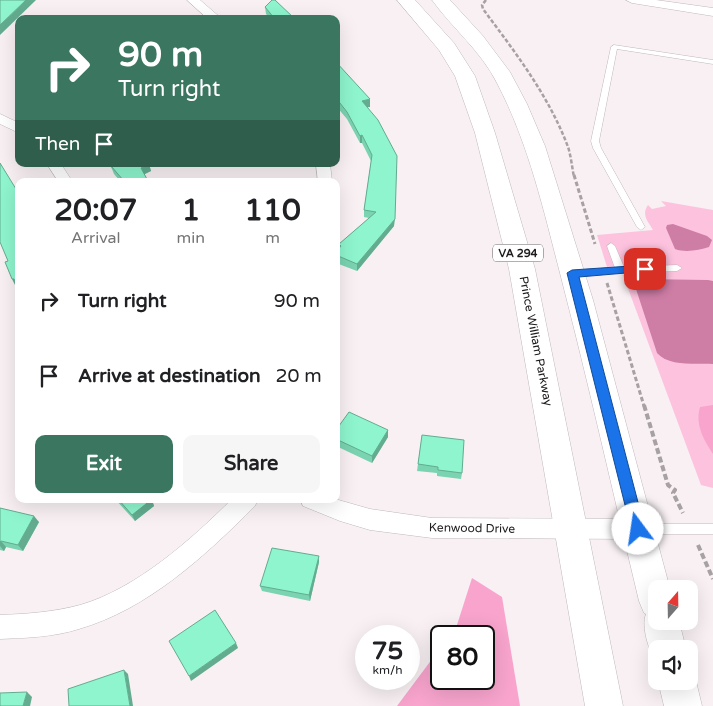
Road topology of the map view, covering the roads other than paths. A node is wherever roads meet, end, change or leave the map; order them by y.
1 (193, 0) edge
2 (406, 0) edge
3 (632, 0) edge
4 (444, 1) edge
5 (679, 4) edge
6 (713, 12) edge
7 (211, 15) edge
8 (713, 62) edge
9 (0, 118) edge
10 (15, 127) edge
11 (56, 167) edge
12 (63, 178) edge
13 (641, 227) dead end
14 (611, 246) dead end
15 (677, 268) dead end
16 (620, 270) junction
17 (572, 273) junction
18 (243, 503) edge
19 (322, 503) edge
20 (572, 528) junction
21 (638, 529) junction
22 (713, 530) edge
23 (651, 580) edge
24 (0, 627) edge
25 (679, 690) edge
26 (604, 706) edge
27 (683, 706) edge

1 - 7 street
2 - 20 highway, Prince William Parkway / VA 294
3 - 5 street
4 - 17 highway
5 - 6 street
8 - 13 lane
9 - 10 street
11 - 12 street
14 - 16 lane
15 - 16 lane
16 - 17 lane
17 - 21 highway
18 - 24 street
19 - 20 street, Kenwood Drive
20 - 21 street, Kenwood Drive
20 - 26 highway, Prince William Parkway / VA 294
21 - 22 lane
21 - 23 highway
25 - 27 highway

